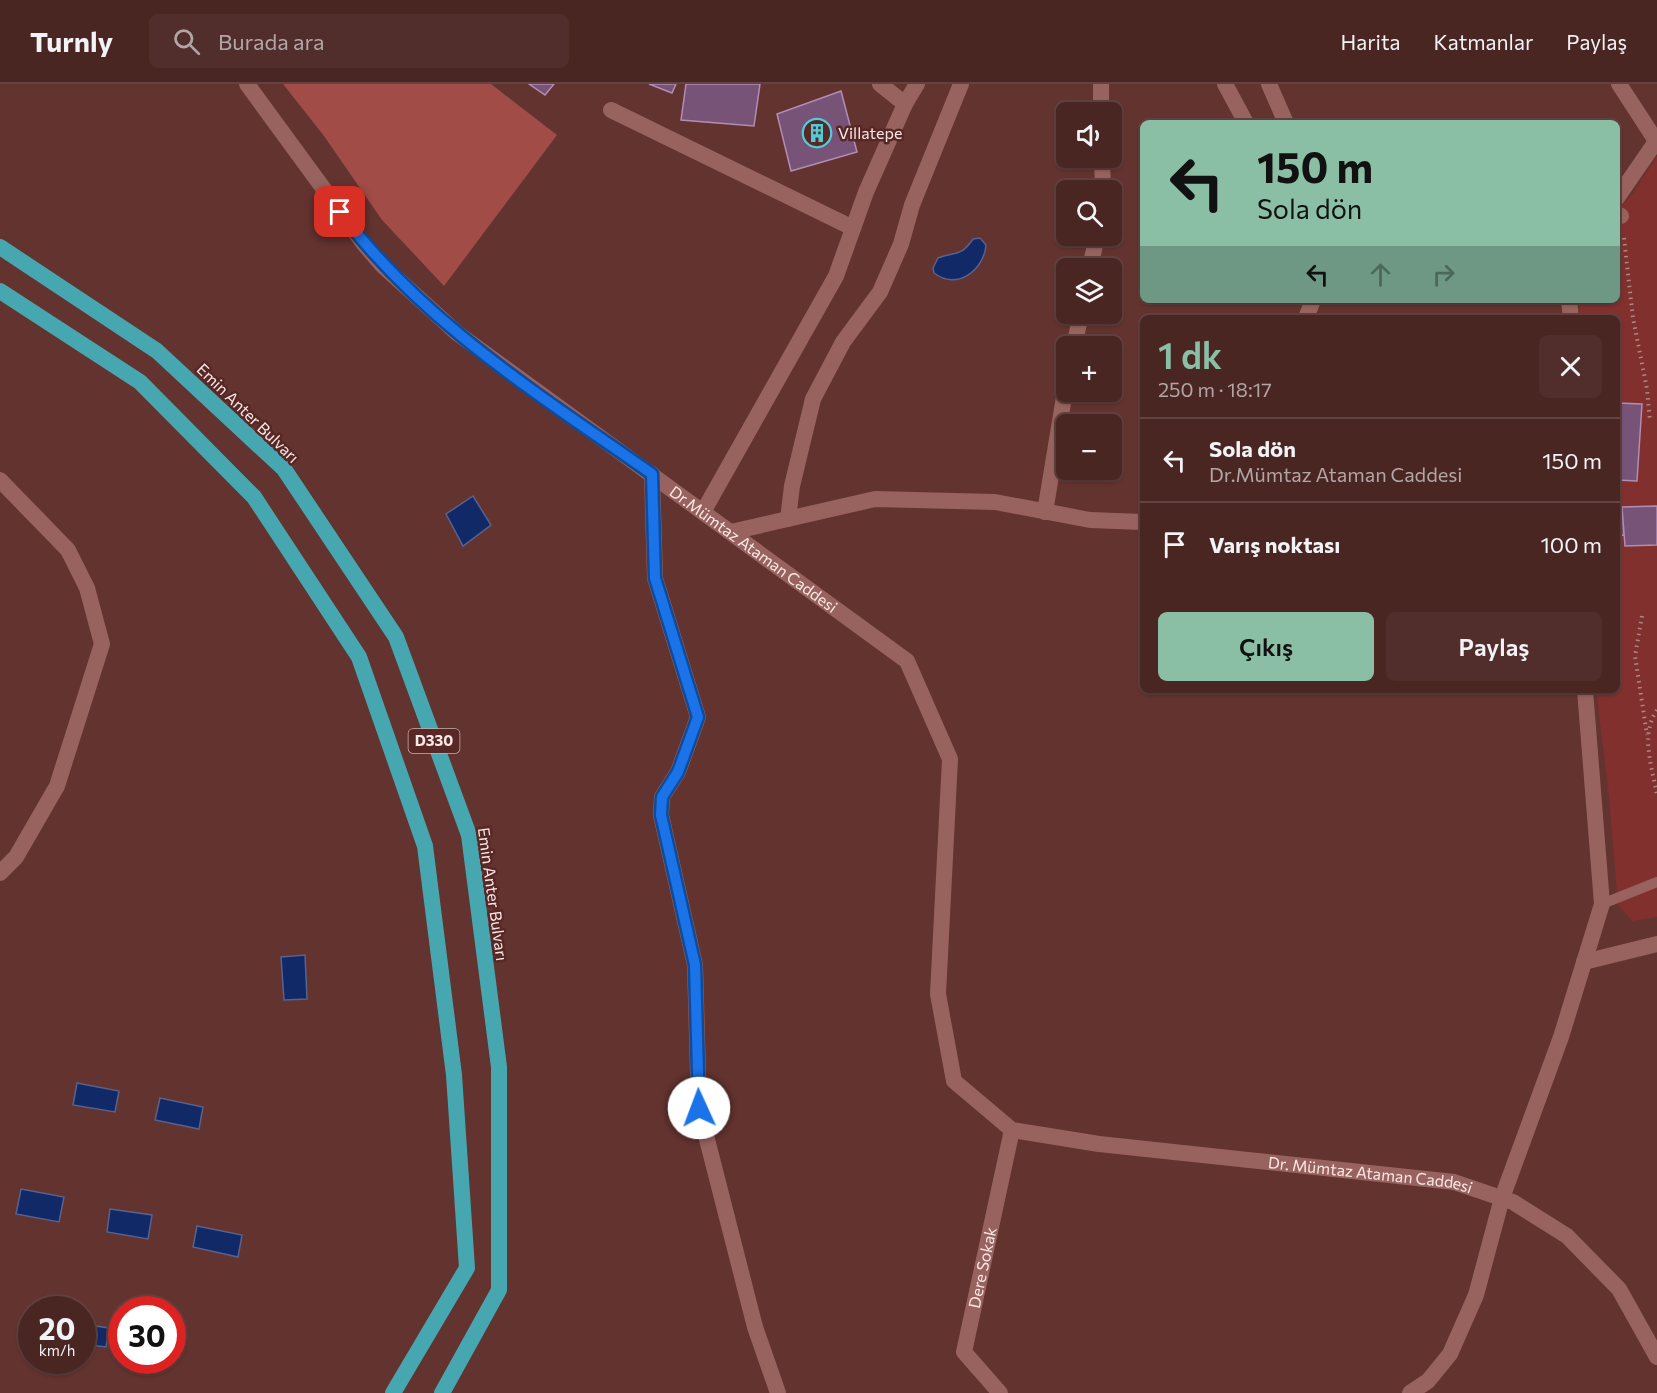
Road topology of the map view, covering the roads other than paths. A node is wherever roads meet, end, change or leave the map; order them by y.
1 (247, 84) edge
2 (880, 84) edge
3 (917, 84) edge
4 (961, 84) edge
5 (1101, 84) edge
6 (1225, 84) edge
7 (1269, 84) edge
8 (1280, 84) edge
9 (1619, 84) edge
10 (1101, 102) edge
11 (905, 104) junction
12 (1279, 106) junction
13 (611, 110) dead end
14 (1244, 120) edge
15 (1285, 120) edge
16 (1656, 141) edge
17 (1620, 194) edge
18 (853, 228) junction
19 (0, 247) edge
20 (0, 291) edge
21 (1063, 402) edge
22 (652, 474) junction
23 (0, 480) edge
24 (703, 512) junction
25 (1045, 512) junction
26 (788, 519) junction
27 (1140, 522) edge
28 (731, 532) junction
29 (1585, 693) edge
30 (0, 873) edge
31 (1657, 882) edge
32 (1602, 904) junction
33 (1657, 944) edge
34 (1584, 962) junction
35 (1012, 1130) junction
36 (1502, 1198) junction
37 (1657, 1357) edge
38 (393, 1393) edge
39 (442, 1393) edge
40 (778, 1393) edge
41 (1000, 1393) edge
42 (1410, 1393) edge

1 - 22 street, Dr.Mümtaz Ataman Caddesi
2 - 11 street
3 - 11 street
4 - 26 street
5 - 10 street
6 - 14 street
7 - 12 street
8 - 12 street
9 - 16 street
11 - 18 street
12 - 15 street
13 - 18 street
16 - 17 street
18 - 24 street
19 - 39 highway, Emin Anter Bulvarı / D330
20 - 38 highway, D330
21 - 25 street
22 - 24 street, Dr.Mümtaz Ataman Caddesi
22 - 40 street
23 - 30 street
24 - 28 street, Dr.Mümtaz Ataman Caddesi
25 - 26 street
25 - 27 street
26 - 28 street
28 - 35 street, Dr.Mümtaz Ataman Caddesi
29 - 32 street
31 - 32 lane
32 - 34 street
33 - 34 street
34 - 36 street
35 - 36 street, Dr. Mümtaz Ataman Caddesi
35 - 41 street, Dere Sokak
36 - 37 street, Dr. Mümtaz Ataman Caddesi
36 - 42 street

